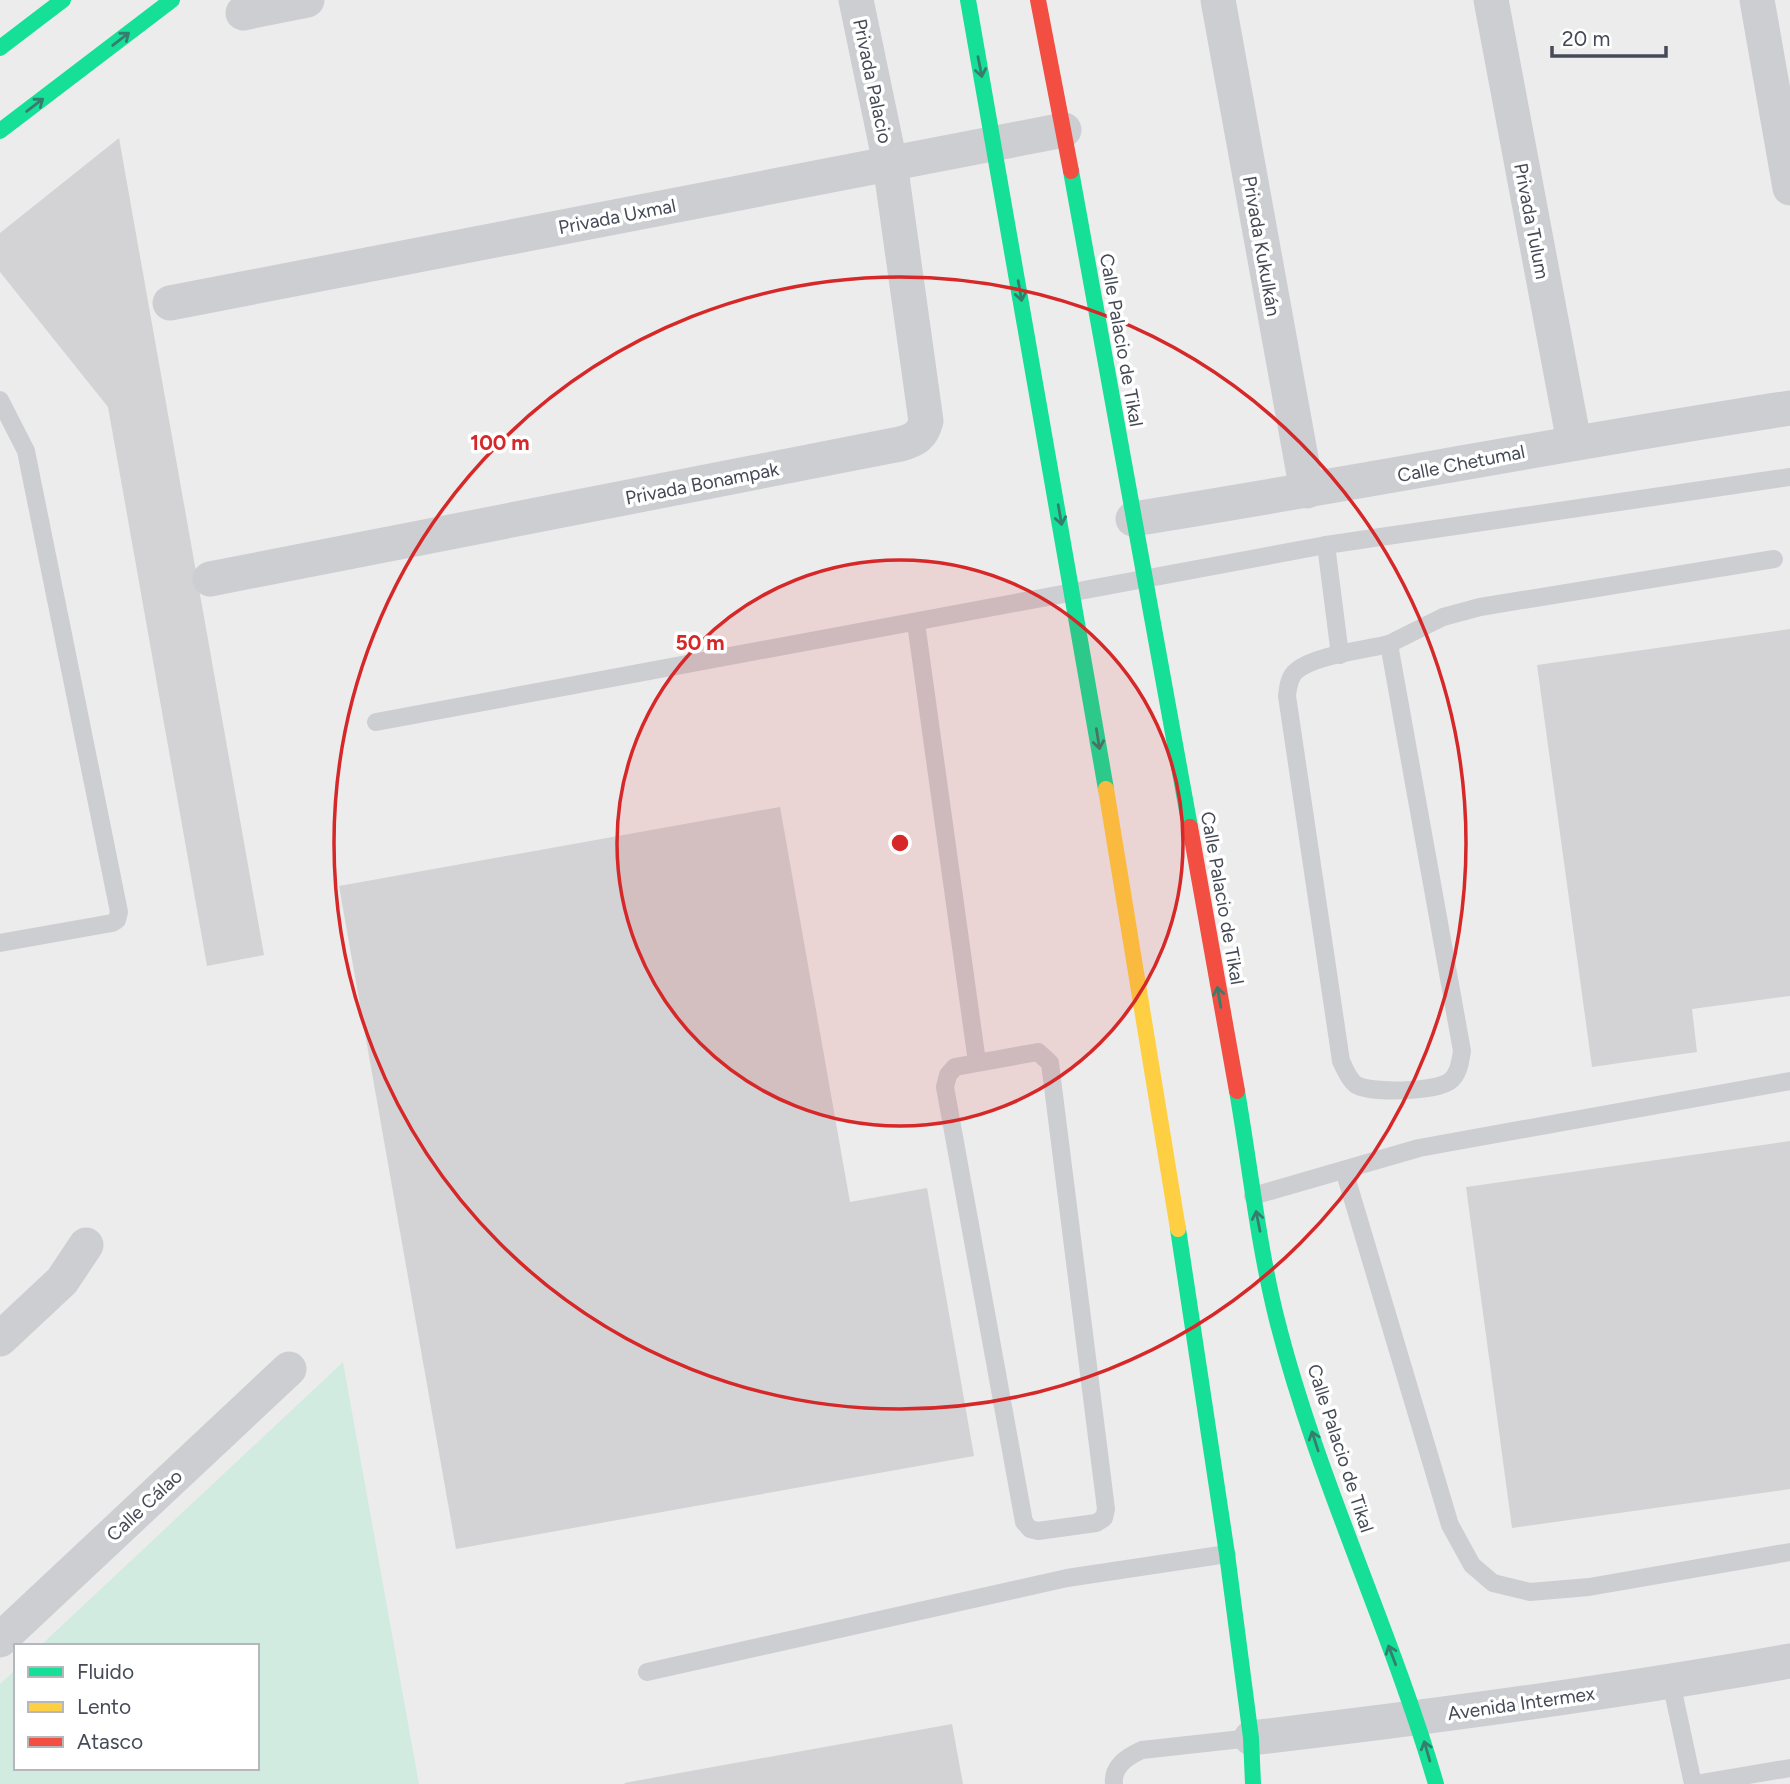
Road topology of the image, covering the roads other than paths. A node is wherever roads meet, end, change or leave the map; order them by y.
1 (63, 0) edge
2 (172, 0) edge
3 (307, 0) edge
4 (856, 0) edge
5 (968, 0) edge
6 (1038, 0) edge
7 (1218, 0) edge
8 (1491, 0) edge
9 (1757, 0) edge
10 (243, 13) dead end
11 (0, 48) edge
12 (1064, 130) junction
13 (0, 131) edge
14 (994, 141) junction
15 (890, 163) junction
16 (1790, 188) edge
17 (170, 303) dead end
18 (0, 400) edge
19 (1790, 408) edge
20 (1574, 442) junction
21 (1790, 477) edge
22 (1307, 491) junction
23 (1133, 519) junction
24 (1326, 545) junction
25 (1774, 559) dead end
26 (210, 579) dead end
27 (1147, 580) junction
28 (1073, 592) junction
29 (916, 623) junction
30 (1389, 644) junction
31 (1340, 655) junction
32 (376, 722) dead end
33 (0, 943) edge
34 (977, 1062) junction
35 (1790, 1081) edge
36 (1344, 1170) junction
37 (1253, 1196) junction
38 (86, 1245) dead end
39 (0, 1339) edge
40 (289, 1369) dead end
41 (1790, 1552) edge
42 (1227, 1554) junction
43 (0, 1640) edge
44 (1790, 1661) edge
45 (647, 1672) dead end
46 (1671, 1682) junction
47 (1417, 1718) junction
48 (1251, 1738) junction
49 (1790, 1768) edge
50 (1114, 1784) edge
51 (1253, 1784) edge
52 (1436, 1784) edge
53 (1694, 1784) edge

1 - 11 street
13 -> 2 street
3 - 10 street
4 - 15 street, Privada Palacio
5 -> 14 street
6 - 12 street, Calle Palacio de Tikal
7 - 22 street, Privada Kukulkán
8 - 20 street, Privada Tulum
9 - 16 street
12 - 14 street, Privada Uxmal
12 - 23 street, Calle Palacio de Tikal
14 - 15 street, Privada Uxmal
14 -> 28 street
15 - 17 street, Privada Uxmal
15 - 26 street, Privada Bonampak
18 - 33 lane
19 - 20 street, Calle Chetumal
20 - 22 street, Calle Chetumal
21 - 24 lane
22 - 23 street, Calle Chetumal
23 - 27 street, Calle Palacio de Tikal
24 - 27 lane
24 - 31 lane
25 - 30 lane
27 - 28 lane
37 -> 27 street, Calle Palacio de Tikal
28 - 29 lane
28 -> 42 street
29 - 32 lane
29 - 34 lane
30 - 31 lane
30 - 31 lane
34 - 34 lane
35 - 36 lane
36 - 37 lane
36 - 41 lane
47 -> 37 street, Calle Palacio de Tikal
38 - 39 street
40 - 43 street, Calle Cálao
42 - 45 lane
42 - 48 street
44 - 46 street, Avenida Intermex
46 - 47 street, Avenida Intermex
46 - 53 lane
47 - 48 street, Avenida Intermex
52 -> 47 street, Calle Palacio de Tikal
48 - 50 lane
48 - 51 street
49 - 53 lane

